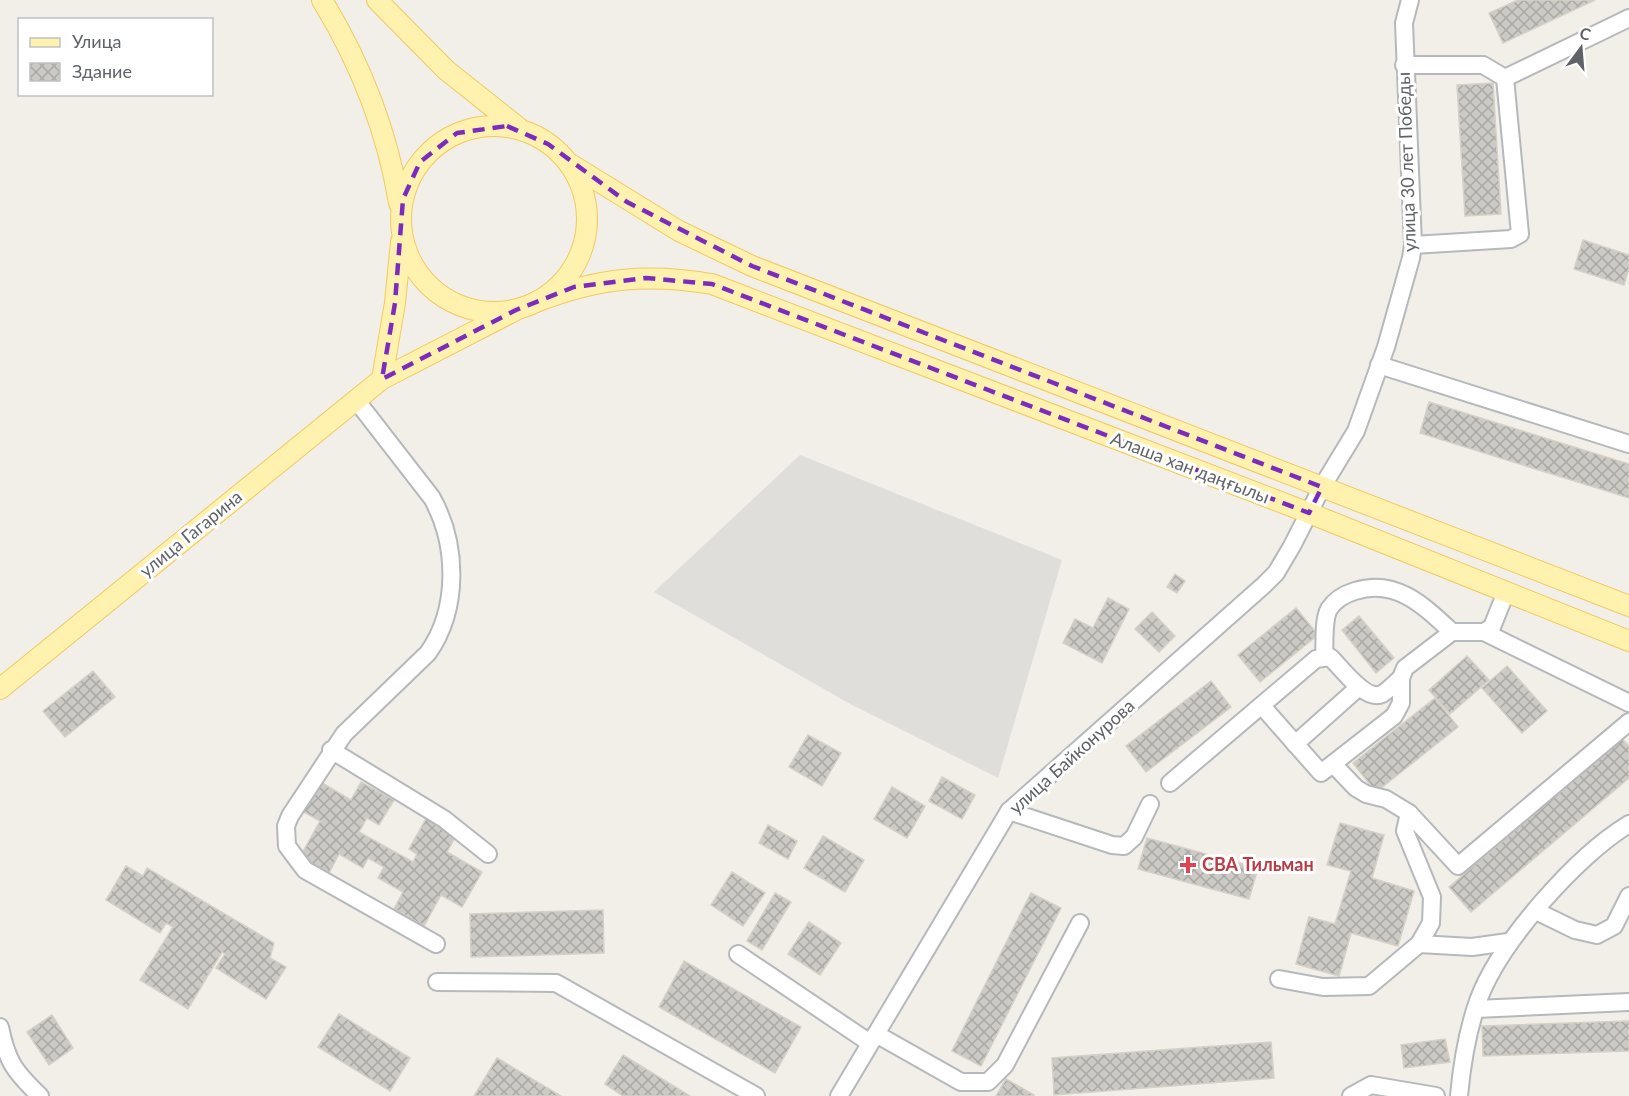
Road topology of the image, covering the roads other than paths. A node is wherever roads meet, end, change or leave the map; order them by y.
1 (322, 0) edge
2 (377, 0) edge
3 (1410, 0) edge
4 (1629, 18) edge
5 (1404, 65) junction
6 (1505, 78) junction
7 (524, 131) junction
8 (572, 165) junction
9 (402, 225) junction
10 (1413, 244) junction
11 (536, 302) junction
12 (516, 310) junction
13 (1379, 365) junction
14 (381, 379) junction
15 (356, 400) junction
16 (1629, 444) edge
17 (1322, 488) junction
18 (1309, 513) junction
19 (1506, 592) junction
20 (1629, 606) edge
21 (1452, 632) junction
22 (1484, 632) junction
23 (1629, 641) edge
24 (1324, 656) junction
25 (1401, 678) junction
26 (1359, 687) junction
27 (0, 689) edge
28 (1629, 703) edge
29 (1262, 706) junction
30 (1629, 722) edge
31 (1295, 744) junction
32 (331, 750) junction
33 (1333, 764) junction
34 (1170, 783) dead end
35 (1150, 804) dead end
36 (1009, 812) junction
37 (1409, 813) junction
38 (1629, 825) edge
39 (488, 854) dead end
40 (1629, 896) edge
41 (1536, 911) junction
42 (1080, 923) dead end
43 (1508, 942) junction
44 (436, 944) dead end
45 (1419, 944) junction
46 (738, 954) dead end
47 (1279, 979) dead end
48 (437, 982) dead end
49 (1629, 1002) edge
50 (1476, 1009) junction
51 (0, 1027) edge
52 (873, 1038) junction
53 (1403, 1093) edge
54 (40, 1096) edge
55 (756, 1096) edge
56 (839, 1096) edge
57 (1351, 1096) edge
58 (1436, 1096) edge
59 (1459, 1096) edge

1 - 9 main road
2 - 7 main road
3 - 5 street, улица 30 лет Победы
4 - 6 street
5 - 6 street
5 - 10 street, улица 30 лет Победы
6 - 10 street
7 - 8 main road
7 - 9 main road
8 - 11 main road
8 - 17 main road, Алаша хан даңғылы
9 - 12 main road
9 - 14 main road
10 - 13 street, улица 30 лет Победы
11 - 12 main road
11 - 18 main road, Алаша хан даңғылы
12 - 14 main road, улица Гагарина
13 - 16 street
13 - 17 street, улица 30 лет Победы
14 - 15 main road, улица Гагарина
15 - 27 main road, улица Гагарина
15 - 32 street
17 - 18 street, улица Байконурова
17 - 20 main road, Алаша хан даңғылы
18 - 19 main road, Алаша хан даңғылы
18 - 36 street, улица Байконурова
19 - 22 street
19 - 23 main road, Алаша хан даңғылы
21 - 22 street
21 - 24 street
21 - 25 street
22 - 28 street
24 - 26 street
24 - 29 street
25 - 26 street
25 - 33 street
26 - 31 street
29 - 31 street
29 - 34 street
30 - 37 street
31 - 33 street
32 - 39 street
32 - 44 street
33 - 37 street
35 - 36 street
36 - 52 street, улица Байконурова
37 - 45 street
38 - 41 street
40 - 41 street
41 - 43 street
42 - 52 street
43 - 45 street
43 - 50 street
45 - 47 street
46 - 52 street
48 - 55 street
49 - 50 street
50 - 59 street
51 - 54 street
52 - 56 street, улица Байконурова
53 - 57 street
53 - 58 street

